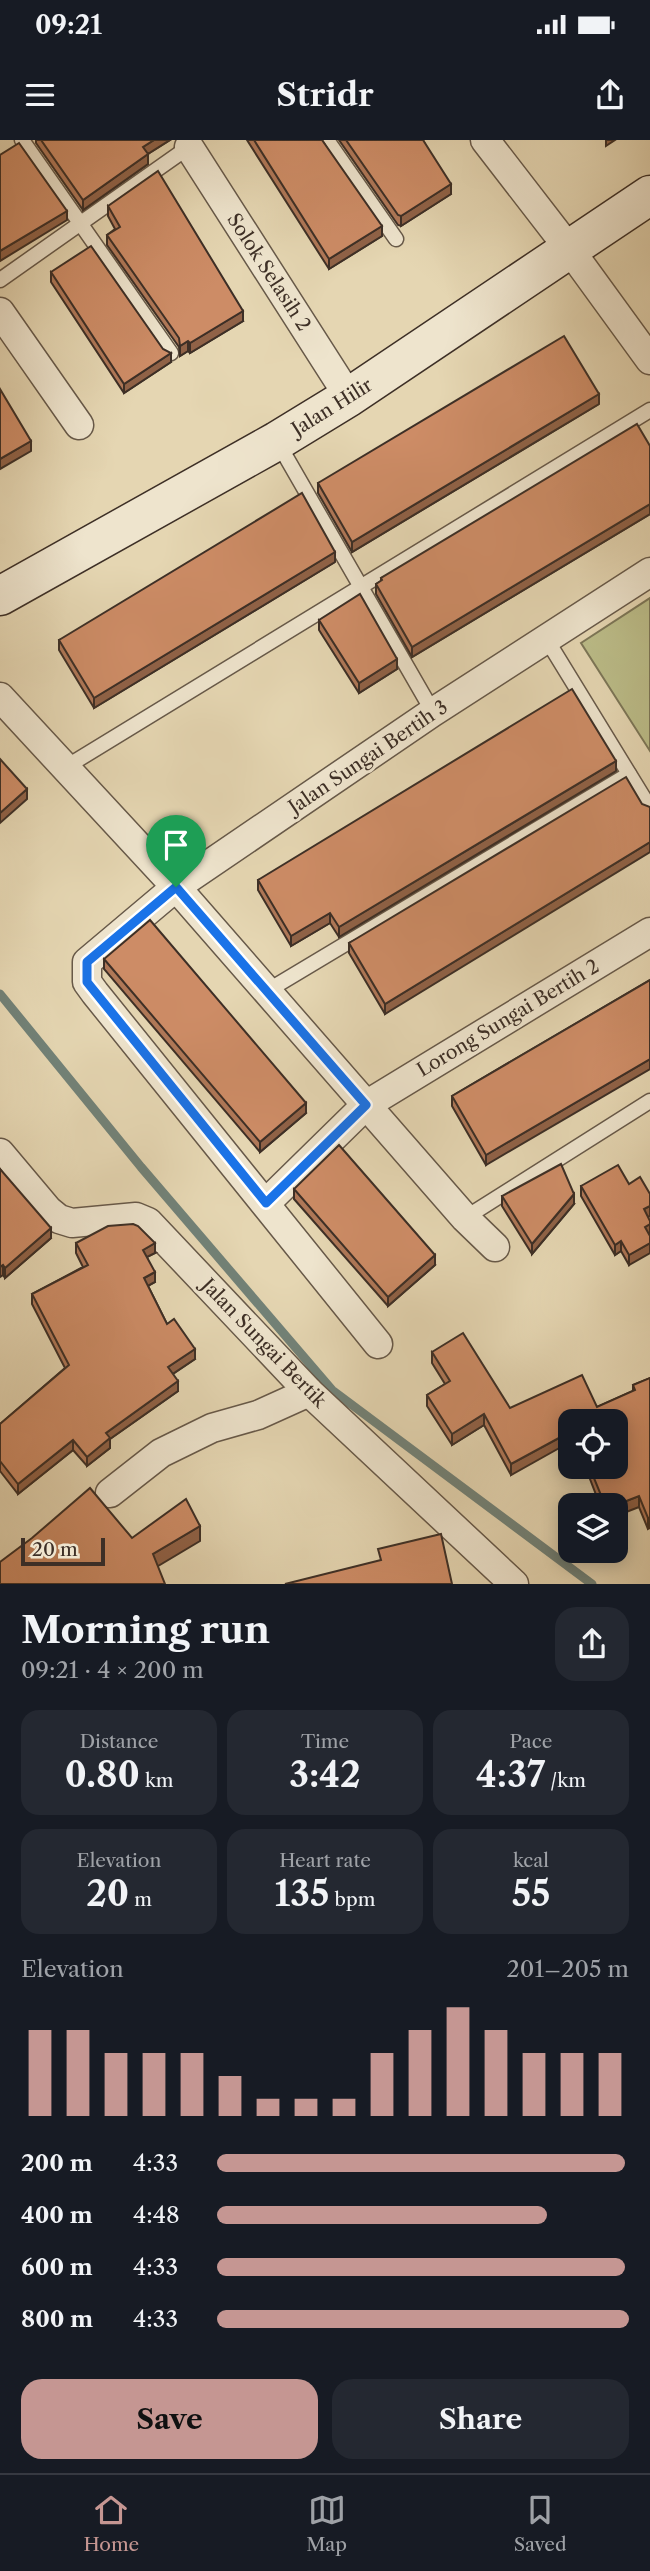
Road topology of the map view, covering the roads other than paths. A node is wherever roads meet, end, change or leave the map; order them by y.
1 (22, 140) edge
2 (327, 140) edge
3 (485, 140) edge
4 (194, 143) edge
5 (650, 195) edge
6 (80, 223) junction
7 (396, 239) dead end
8 (570, 250) junction
9 (0, 280) edge
10 (0, 312) edge
11 (171, 353) edge
12 (650, 360) edge
13 (349, 397) junction
14 (650, 410) edge
15 (79, 425) dead end
16 (277, 441) junction
17 (650, 572) edge
18 (361, 587) junction
19 (0, 596) edge
20 (547, 640) junction
21 (0, 697) edge
22 (433, 712) junction
23 (66, 767) junction
24 (629, 774) junction
25 (650, 808) edge
26 (176, 887) junction
27 (650, 932) edge
28 (267, 991) junction
29 (650, 1101) edge
30 (366, 1105) junction
31 (0, 1153) edge
32 (266, 1203) junction
33 (465, 1218) junction
34 (495, 1247) dead end
35 (378, 1344) dead end
36 (309, 1392) junction
37 (110, 1493) dead end
38 (514, 1584) edge

1 - 6 lane
2 - 7 lane
3 - 8 street
4 - 6 lane
4 - 13 street, Solok Selasih 2
5 - 8 street, Jalan Hilir
6 - 9 lane
6 - 11 lane
8 - 12 street
8 - 13 street, Jalan Hilir
10 - 15 street
13 - 16 street, Jalan Hilir
14 - 18 lane
16 - 18 lane
16 - 19 street, Jalan Hilir
17 - 20 street, Jalan Sungai Bertih 3
18 - 22 lane
18 - 23 lane
20 - 22 street, Jalan Sungai Bertih 3
20 - 24 lane
21 - 23 street
22 - 26 street, Jalan Sungai Bertih 3
23 - 26 street
24 - 25 lane
24 - 28 lane
26 - 28 street
26 - 32 street, Jalan Sungai Bertih 3
27 - 30 street, Lorong Sungai Bertih 2
28 - 30 street
29 - 33 lane
30 - 32 street, Lorong Sungai Bertih 2
30 - 33 street
31 - 36 street, Jalan Sungai Bertik
32 - 35 street
33 - 34 street
36 - 37 street
36 - 38 street, Jalan Sungai Bertik

